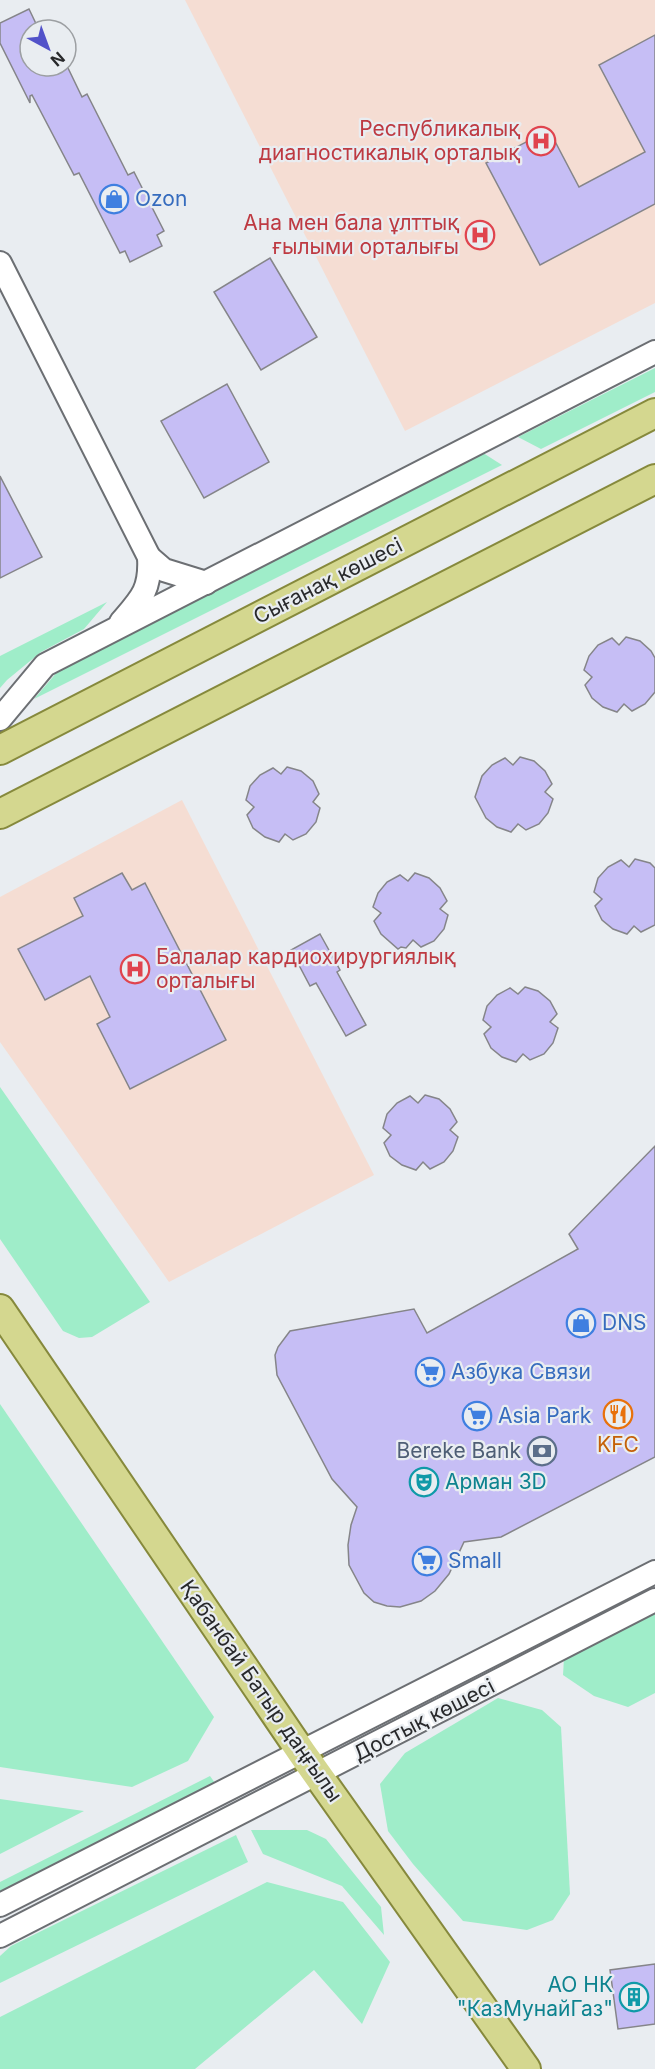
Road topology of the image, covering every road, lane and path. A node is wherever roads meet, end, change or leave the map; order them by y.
1 (0, 263) edge
2 (655, 352) edge
3 (655, 413) edge
4 (655, 480) edge
5 (145, 550) junction
6 (206, 583) junction
7 (113, 630) junction
8 (0, 719) edge
9 (0, 750) edge
10 (0, 814) edge
11 (0, 1309) edge
12 (655, 1572) edge
13 (655, 1600) edge
14 (310, 1764) junction
15 (0, 1905) edge
16 (0, 1936) edge
17 (526, 2069) edge

1 - 5 street
2 - 6 street
3 - 9 main road, Сығанақ көшесі
4 - 10 main road
5 - 6 street
5 - 7 street
6 - 7 street
7 - 8 street
11 - 14 main road, Қабанбай Батыр даңғылы
12 - 14 street, Достық көшесі
13 - 14 street, Достық көшесі
14 - 15 street, Достық көшесі
14 - 16 street, Достық көшесі
14 - 17 main road, Қабанбай Батыр даңғылы

